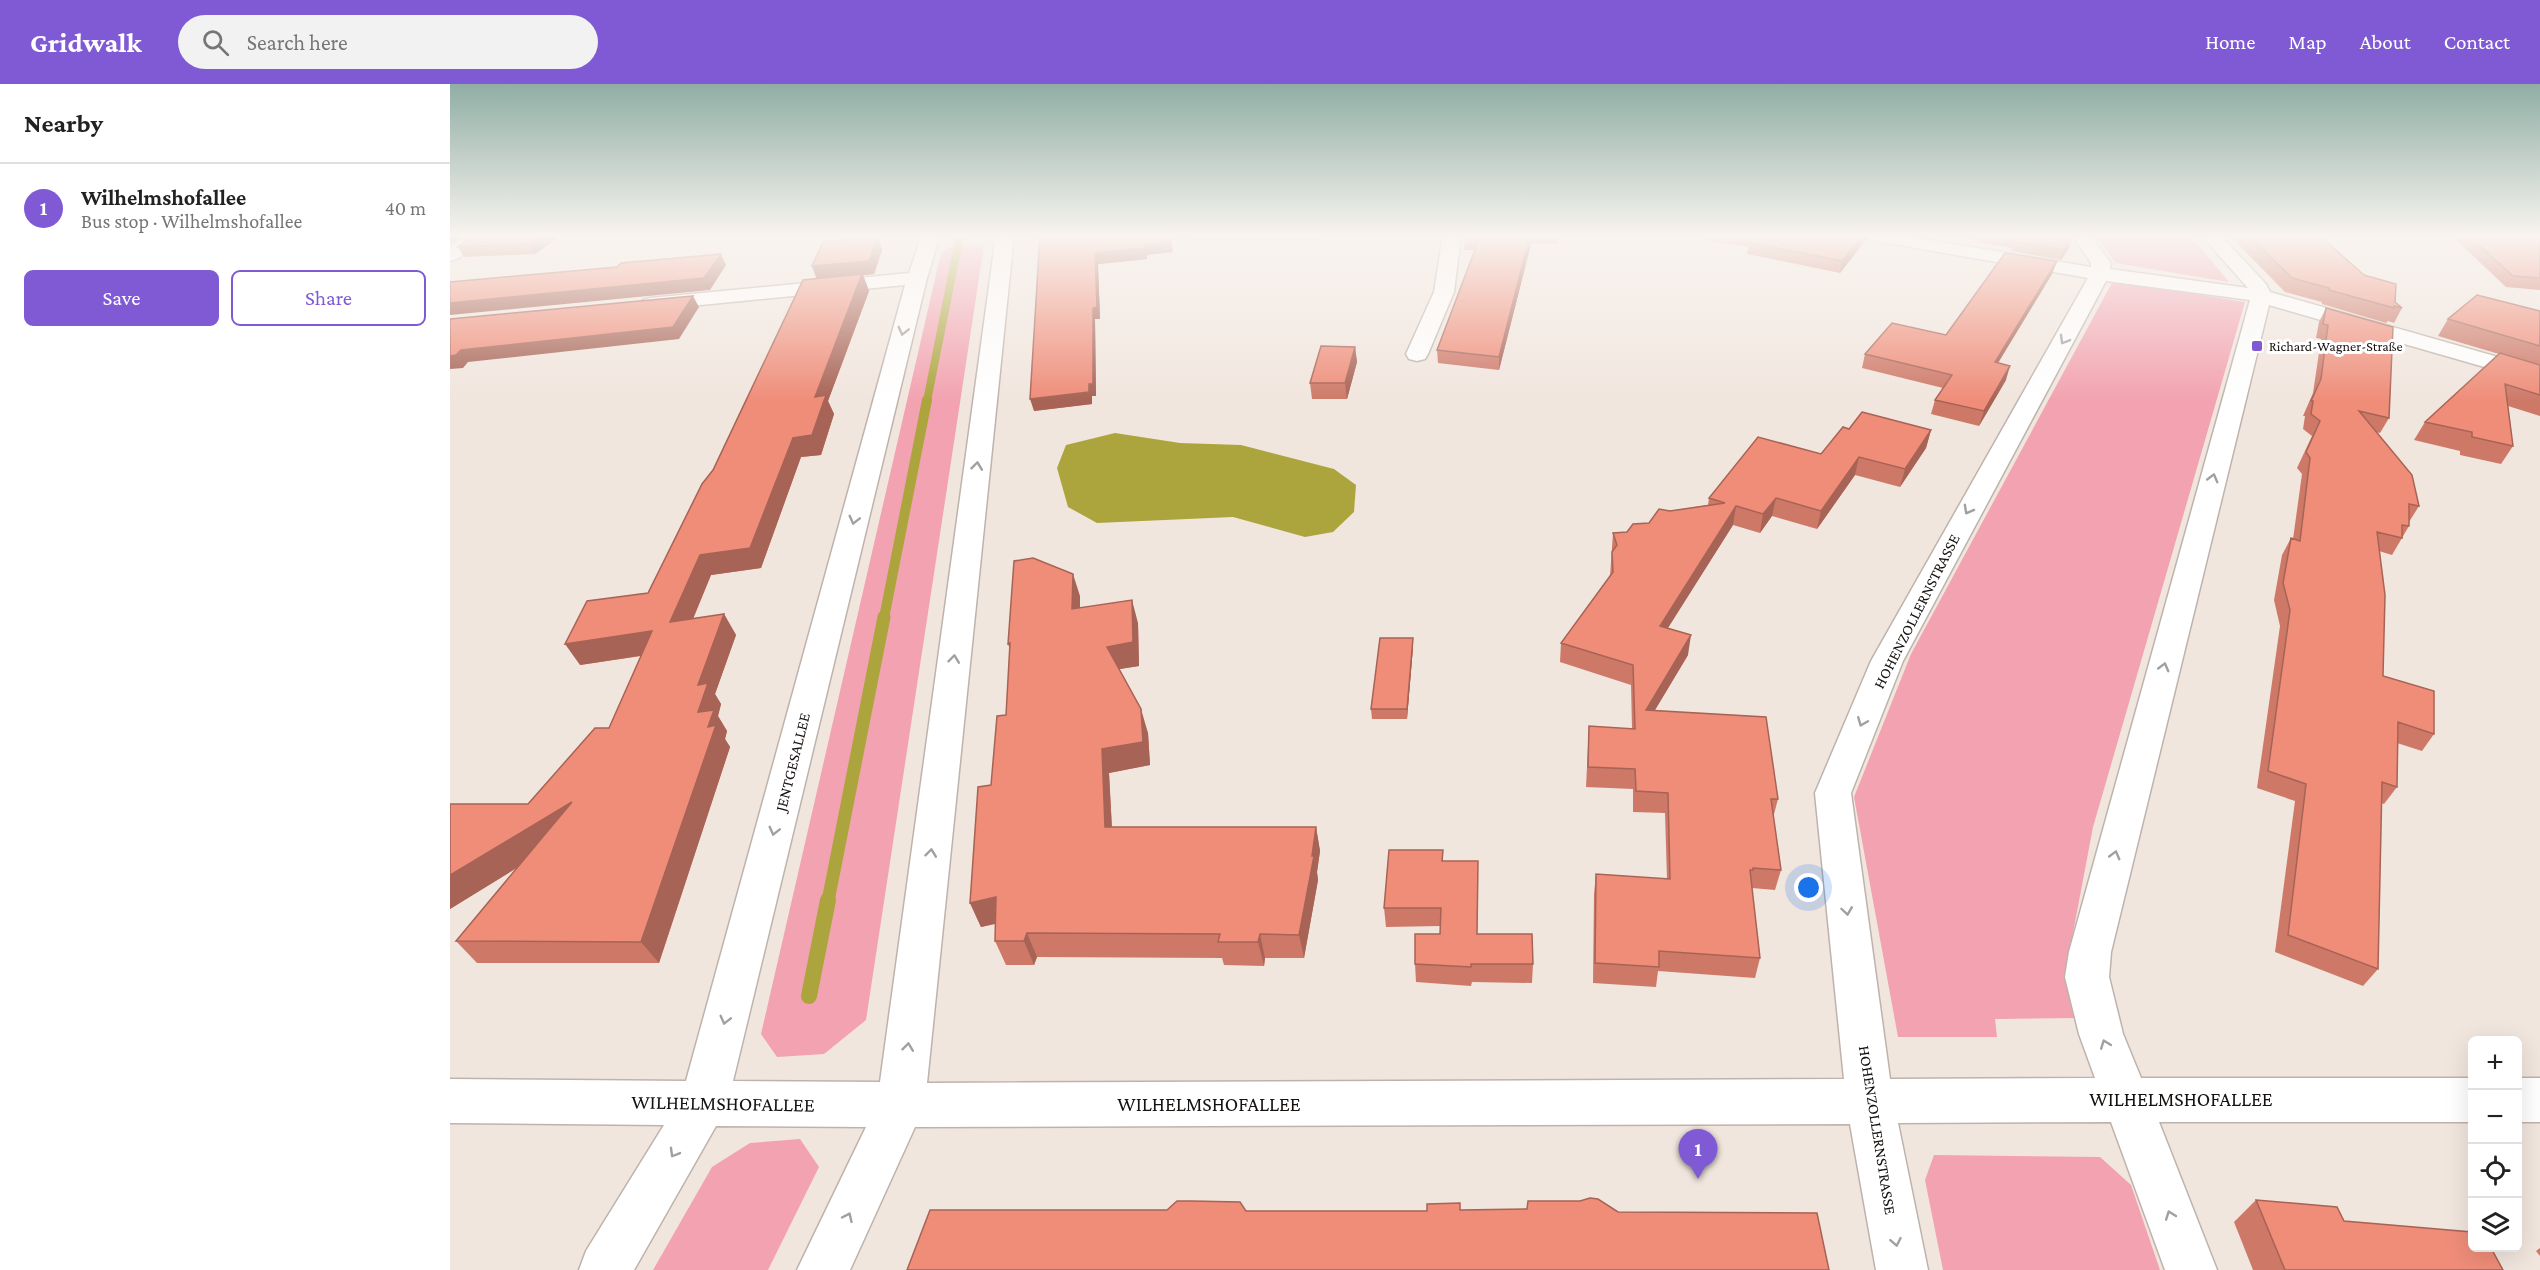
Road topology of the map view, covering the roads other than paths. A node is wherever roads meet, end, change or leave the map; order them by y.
1 (788, 290) edge
2 (913, 290) edge
3 (998, 290) edge
4 (1444, 290) edge
5 (2091, 290) edge
6 (2226, 290) edge
7 (2260, 290) edge
8 (2261, 296) junction
9 (625, 306) edge
10 (1417, 354) dead end
11 (2540, 376) edge
12 (2126, 1099) junction
13 (2468, 1100) edge
14 (2522, 1100) edge
15 (450, 1101) edge
16 (2540, 1101) edge
17 (704, 1102) junction
18 (1870, 1102) junction
19 (901, 1105) junction
20 (605, 1270) edge
21 (823, 1270) edge
22 (1902, 1270) edge
23 (2190, 1270) edge

1 - 9 street
2 -> 17 street, JENTGESALLEE
19 -> 3 street
4 - 10 street
5 -> 18 street, HOHENZOLLERNSTRASSE
6 - 8 street
7 - 8 street
8 - 11 street
12 -> 8 street
12 - 13 street, WILHELMSHOFALLEE
12 - 18 street, WILHELMSHOFALLEE
23 -> 12 street
14 - 16 street
15 - 17 street, WILHELMSHOFALLEE
17 - 19 street, WILHELMSHOFALLEE
17 -> 20 street, JENTGESALLEE
18 - 19 street, WILHELMSHOFALLEE
18 -> 22 street, HOHENZOLLERNSTRASSE
21 -> 19 street

